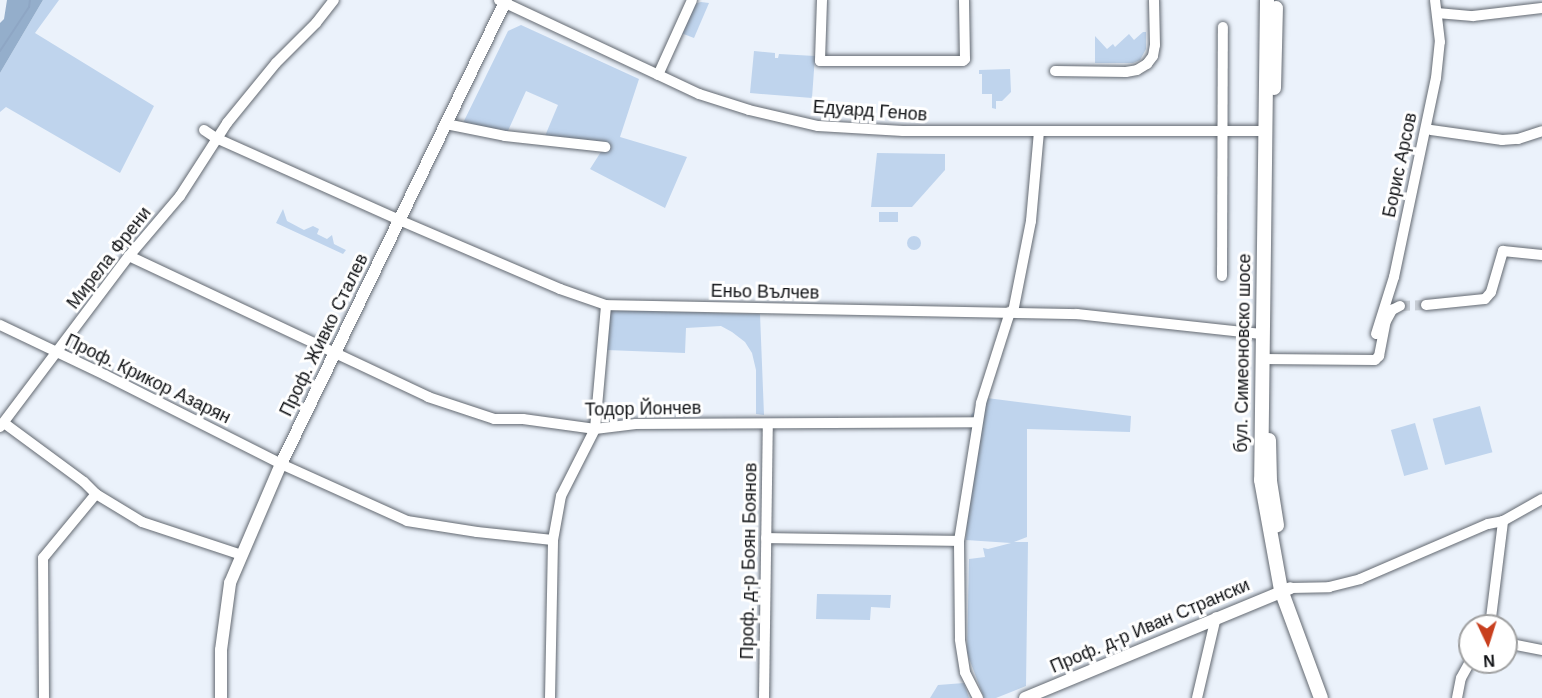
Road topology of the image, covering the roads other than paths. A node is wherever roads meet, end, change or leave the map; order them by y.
1 (334, 0) edge
2 (692, 0) edge
3 (822, 0) edge
4 (964, 0) edge
5 (1154, 0) edge
6 (1267, 0) edge
7 (1276, 0) edge
8 (1435, 0) edge
9 (503, 1) edge
10 (1542, 8) edge
11 (1437, 13) junction
12 (1223, 27) dead end
13 (1055, 71) dead end
14 (658, 75) junction
15 (446, 124) junction
16 (204, 130) dead end
17 (1431, 130) dead end
18 (1264, 131) junction
19 (1542, 131) edge
20 (1039, 132) junction
21 (1223, 132) junction
22 (216, 138) junction
23 (605, 147) dead end
24 (399, 220) junction
25 (1542, 255) edge
26 (129, 256) junction
27 (1222, 276) dead end
28 (606, 305) junction
29 (1426, 305) tunnel mouth
30 (1400, 306) dead end
31 (1011, 312) junction
32 (0, 325) edge
33 (1261, 334) junction
34 (1376, 334) dead end
35 (57, 352) junction
36 (336, 352) junction
37 (1265, 359) junction
38 (977, 422) junction
39 (768, 424) junction
40 (2, 425) edge
41 (595, 429) junction
42 (281, 464) junction
43 (96, 494) junction
44 (1542, 499) edge
45 (1496, 522) junction
46 (766, 538) junction
47 (553, 540) junction
48 (959, 541) junction
49 (242, 555) junction
50 (1285, 589) junction
51 (1491, 614) edge
52 (1216, 617) junction
53 (1518, 645) edge
54 (1542, 650) edge
55 (1463, 674) edge
56 (44, 698) edge
57 (221, 698) edge
58 (550, 698) edge
59 (764, 698) edge
60 (978, 698) edge
61 (1025, 698) edge
62 (1197, 698) edge
63 (1321, 698) edge
64 (1329, 698) edge
65 (1457, 698) edge

1 - 22 street, Мирела Френи
2 - 14 street
3 - 4 street
5 - 13 street
6 - 18 main road, бул. Симеоновско шосе
7 - 37 main road, бул. Симеоновско шосе
8 - 11 street, Борис Арсов
9 - 14 street, Едуард Генов
9 - 15 street, Проф. Живко Сталев
10 - 11 street
11 - 34 street, Борис Арсов
12 - 21 street
14 - 20 street, Едуард Генов
15 - 23 street
15 - 24 street, Проф. Живко Сталев
16 - 22 street, Еньо Вълчев
17 - 19 street
18 - 21 street, Едуард Генов
18 - 33 main road, бул. Симеоновско шосе
20 - 21 street, Едуард Генов
20 - 31 street
21 - 27 street
22 - 24 street, Еньо Вълчев
22 - 26 street, Мирела Френи
24 - 28 street, Еньо Вълчев
24 - 36 street, Проф. Живко Сталев
25 - 29 street
26 - 35 street, Мирела Френи
26 - 36 street, Тодор Йончев
28 - 31 street, Еньо Вълчев
28 - 41 street
30 - 37 street
31 - 33 street, Еньо Вълчев
31 - 38 street
32 - 35 street, Проф. Крикор Азарян
33 - 37 main road, бул. Симеоновско шосе
35 - 40 street, Мирела Френи
35 - 42 street, Проф. Крикор Азарян
36 - 41 street, Тодор Йончев
36 - 42 street, Проф. Живко Сталев
37 - 50 main road, бул. Симеоновско шосе
38 - 39 street, Тодор Йончев
38 - 48 street
39 - 41 street, Тодор Йончев
39 - 46 street, Проф. д-р Боян Боянов
40 - 43 street
41 - 47 street
42 - 47 street, Проф. Крикор Азарян
42 - 49 street, Проф. Живко Сталев
43 - 49 street
43 - 56 street
44 - 45 street
45 - 50 street
45 - 51 street
46 - 48 street
46 - 59 street, Проф. д-р Боян Боянов
47 - 58 street
48 - 60 street
49 - 57 street, Проф. Живко Сталев
50 - 52 street, Проф. д-р Иван Странски
50 - 63 main road, бул. Симеоновско шосе
50 - 64 main road, бул. Симеоновско шосе
52 - 61 street, Проф. д-р Иван Странски
52 - 62 street
53 - 54 street
55 - 65 street

